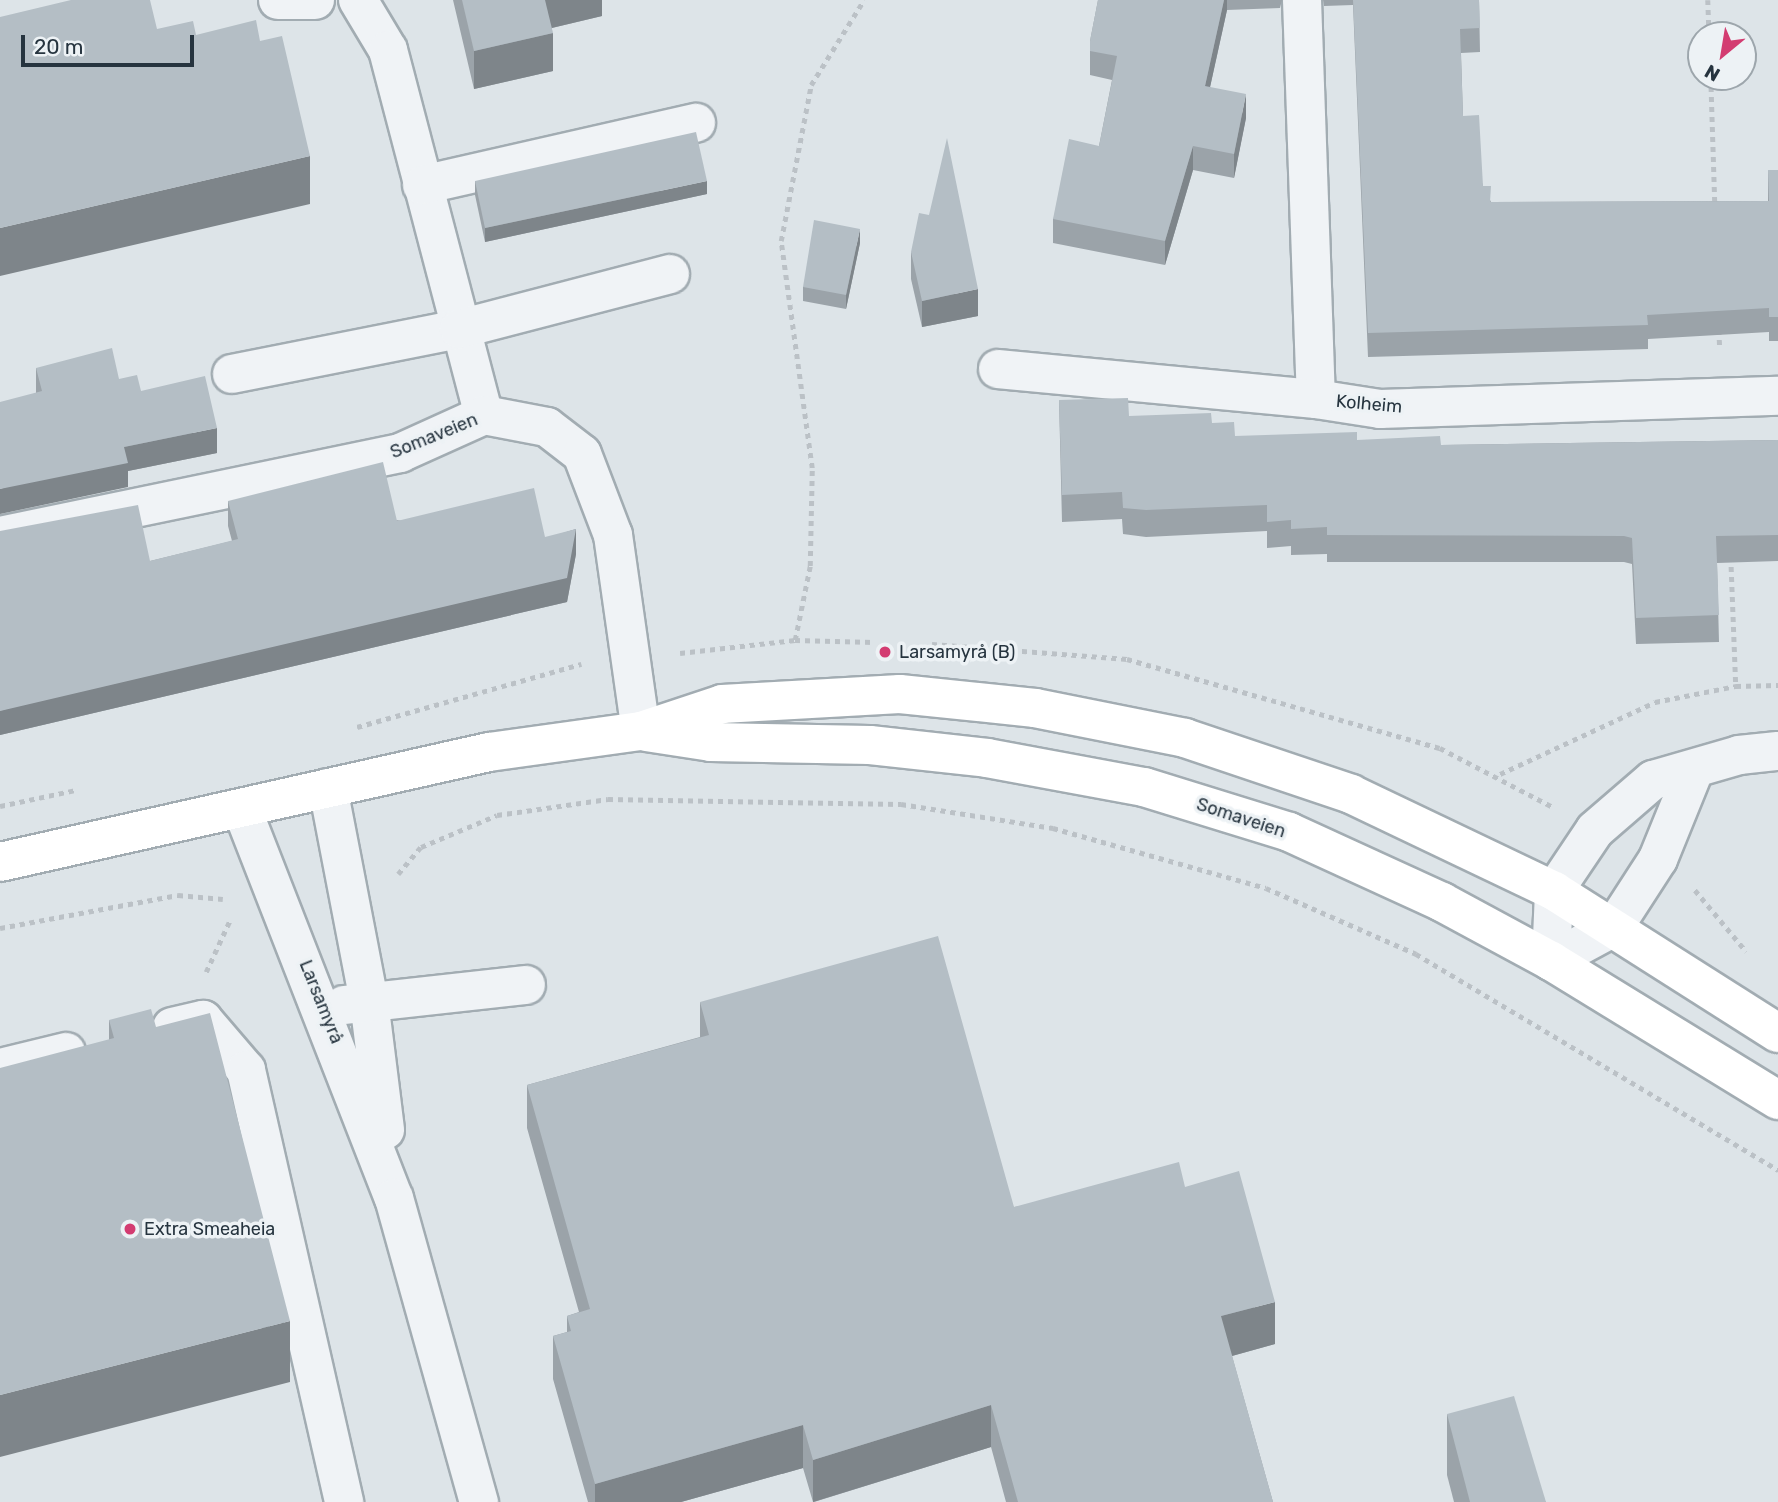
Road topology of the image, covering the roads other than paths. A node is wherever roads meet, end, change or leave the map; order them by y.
1 (278, 0) edge
2 (315, 0) edge
3 (358, 0) edge
4 (1302, 0) edge
5 (696, 123) dead end
6 (422, 186) junction
7 (670, 274) dead end
8 (459, 329) junction
9 (998, 369) dead end
10 (232, 374) dead end
11 (1778, 396) edge
12 (1316, 399) junction
13 (484, 415) junction
14 (0, 536) edge
15 (640, 731) junction
16 (1778, 751) edge
17 (1693, 773) junction
18 (328, 788) junction
19 (242, 809) junction
20 (0, 862) edge
21 (1554, 891) junction
22 (1614, 926) junction
23 (1551, 961) junction
24 (526, 985) dead end
25 (369, 1001) junction
26 (324, 1009) junction
27 (1778, 1033) edge
28 (0, 1068) edge
29 (1778, 1100) edge
30 (394, 1198) junction
31 (472, 1500) edge
32 (344, 1502) edge

1 - 2 street
3 - 6 street
4 - 12 street, Kolheim
5 - 6 street
6 - 8 street
7 - 8 street
8 - 10 street
8 - 13 street
9 - 12 street
11 - 12 street, Kolheim
13 - 14 street, Somaveien
13 - 15 street, Somaveien
15 - 18 main road, Somaveien
15 - 21 main road, Somaveien
15 - 23 main road, Somaveien
16 - 17 street
17 - 21 street
17 - 22 street
18 - 19 main road, Somaveien
18 - 25 street, Larsamyrå
19 - 20 main road, Somaveien
19 - 26 street, Larsamyrå
21 - 22 main road, Somaveien
21 - 23 street
22 - 23 street
22 - 27 main road, Somaveien
23 - 29 main road, Somaveien
24 - 25 street
25 - 26 street
25 - 30 street, Larsamyrå
26 - 30 street, Larsamyrå
28 - 32 street
30 - 31 street, Larsamyrå

